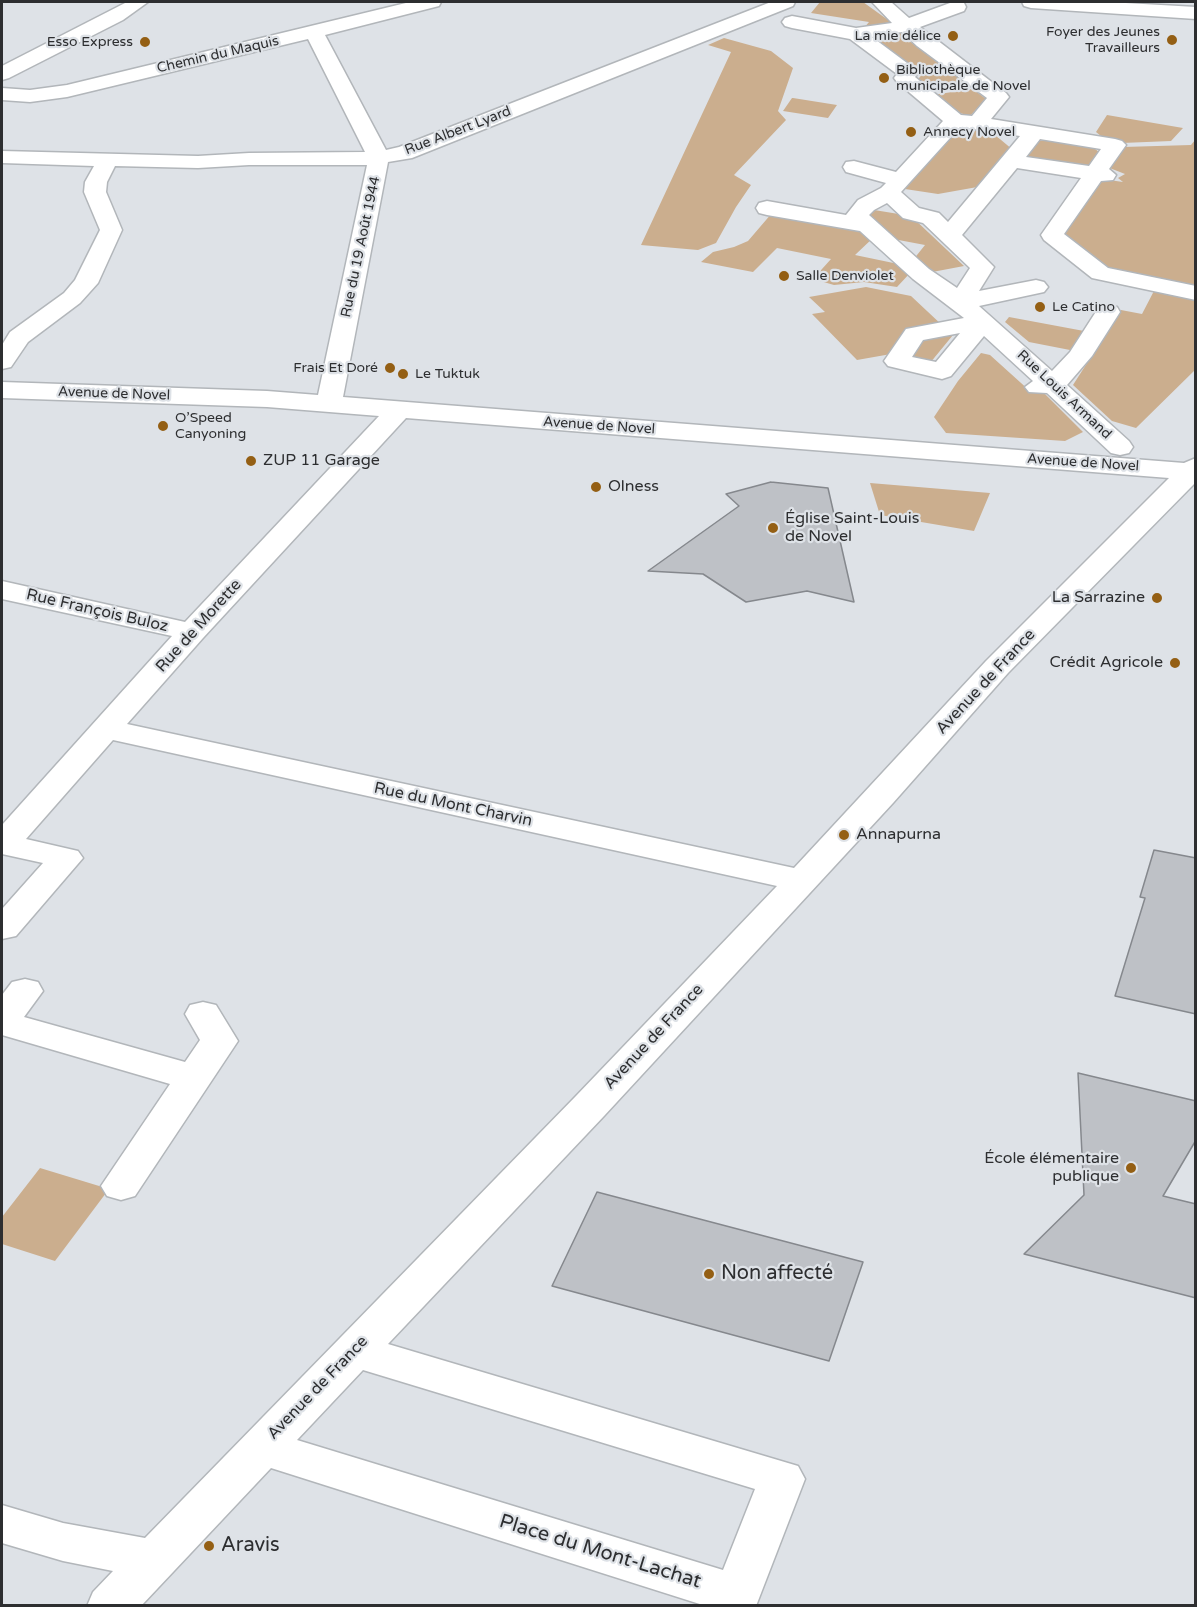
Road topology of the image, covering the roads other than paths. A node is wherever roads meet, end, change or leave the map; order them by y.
1 (139, 2) edge
2 (153, 2) edge
3 (432, 2) edge
4 (786, 2) edge
5 (881, 2) edge
6 (1030, 2) edge
7 (950, 7) edge
8 (1196, 13) edge
9 (752, 15) junction
10 (116, 16) junction
11 (906, 26) junction
12 (314, 32) junction
13 (856, 34) junction
14 (2, 74) edge
15 (982, 85) junction
16 (2, 94) edge
17 (923, 96) junction
18 (955, 120) junction
19 (977, 123) junction
20 (1035, 132) junction
21 (2, 157) edge
22 (376, 158) junction
23 (108, 159) junction
24 (1013, 161) junction
25 (854, 167) dead end
26 (1100, 175) junction
27 (894, 188) junction
28 (767, 208) dead end
29 (963, 208) junction
30 (864, 224) junction
31 (962, 242) junction
32 (935, 285) junction
33 (1036, 287) dead end
34 (901, 291) dead end
35 (1196, 293) edge
36 (960, 302) junction
37 (1108, 312) dead end
38 (983, 322) junction
39 (2, 362) edge
40 (1046, 386) junction
41 (2, 390) edge
42 (329, 404) junction
43 (399, 410) junction
44 (1120, 447) dead end
45 (1194, 470) edge
46 (2, 590) edge
47 (192, 632) junction
48 (106, 729) junction
49 (2, 844) edge
50 (800, 880) junction
51 (2, 927) edge
52 (25, 991) dead end
53 (203, 1014) dead end
54 (2, 1018) edge
55 (2, 1023) edge
56 (194, 1078) junction
57 (121, 1186) dead end
58 (354, 1351) junction
59 (262, 1447) junction
60 (2, 1524) edge
61 (154, 1560) junction
62 (110, 1605) edge

1 - 10 street
2 - 10 street
3 - 12 street, Chemin du Maquis
4 - 9 street, Rue Albert Lyard
5 - 11 street
6 - 8 street
7 - 11 street
9 - 13 street
9 - 22 street, Rue Albert Lyard
10 - 14 street
11 - 13 street
11 - 15 street
12 - 16 street, Chemin du Maquis
12 - 22 street, Rue du 19 Août 1944
13 - 17 street
15 - 17 street
15 - 19 street
17 - 18 street
18 - 19 street
18 - 27 street
19 - 20 street
20 - 24 street
20 - 26 street
21 - 23 street, Rue Albert Lyard
22 - 23 street, Rue Albert Lyard
22 - 42 street, Rue du 19 Août 1944
23 - 39 street
24 - 26 street
24 - 29 street
25 - 27 street
26 - 35 street
27 - 29 street
27 - 30 street
27 - 31 street
28 - 30 street
29 - 31 street
30 - 32 street, Rue Louis Armand
31 - 36 street
32 - 34 street
32 - 36 street, Rue Louis Armand
33 - 36 street
36 - 38 street, Rue Louis Armand
37 - 40 street
38 - 38 street
38 - 40 street, Rue Louis Armand
40 - 44 street, Rue Louis Armand
41 - 42 street, Avenue de Novel
42 - 43 street, Avenue de Novel
43 - 45 street, Avenue de Novel
43 - 47 street, Rue de Morette
45 - 50 street, Avenue de France
46 - 47 street, Rue François Buloz
47 - 48 street, Rue de Morette
48 - 49 street, Rue de Morette
48 - 50 street, Rue du Mont Charvin
49 - 51 street, Rue de Morette
50 - 58 street, Avenue de France
52 - 54 street
53 - 56 street
55 - 56 street
56 - 57 street
58 - 59 street, Avenue de France
58 - 59 street, Place du Mont-Lachat
59 - 61 street, Avenue de France
60 - 61 street
61 - 62 street, Avenue de France

